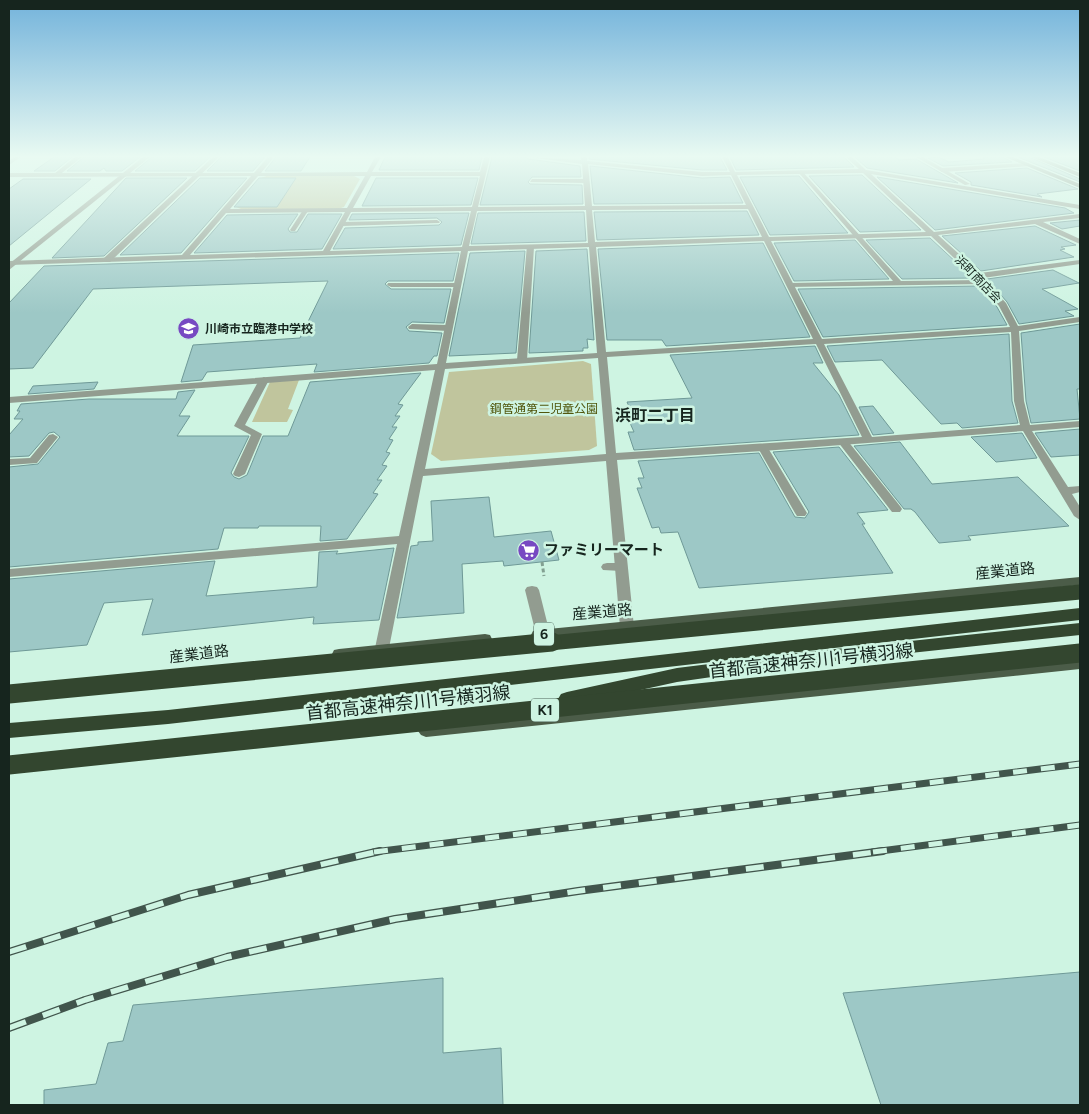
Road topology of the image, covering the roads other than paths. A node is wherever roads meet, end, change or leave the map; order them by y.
1 (82, 209) edge
2 (161, 209) edge
3 (474, 209) junction
4 (589, 209) joint
5 (750, 209) edge
6 (834, 209) edge
7 (905, 209) edge
8 (349, 210) junction
9 (224, 211) joint
10 (305, 211) junction
11 (1080, 216) edge
12 (437, 222) dead end
13 (1037, 222) junction
14 (342, 224) junction
15 (293, 230) dead end
16 (932, 234) junction
17 (859, 237) junction
18 (766, 240) junction
19 (1080, 242) edge
20 (592, 246) junction
21 (530, 247) junction
22 (465, 249) junction
23 (325, 254) junction
24 (184, 258) junction
25 (107, 260) junction
26 (1080, 262) edge
27 (11, 265) edge
28 (978, 276) junction
29 (984, 282) junction
30 (899, 284) junction
31 (391, 285) dead end
32 (458, 285) junction
33 (791, 285) junction
34 (1080, 319) edge
35 (412, 327) dead end
36 (448, 328) junction
37 (1015, 329) junction
38 (818, 342) junction
39 (602, 356) junction
40 (522, 360) junction
41 (440, 366) junction
42 (264, 380) junction
43 (11, 402) edge
44 (1080, 424) edge
45 (1025, 427) junction
46 (53, 437) dead end
47 (869, 440) junction
48 (842, 442) junction
49 (763, 448) junction
50 (611, 457) junction
51 (9, 462) edge
52 (418, 473) junction
53 (239, 474) dead end
54 (1080, 489) edge
55 (1066, 491) junction
56 (896, 509) dead end
57 (801, 513) dead end
58 (1080, 516) edge
59 (404, 540) junction
60 (621, 567) junction
61 (607, 568) dead end
62 (9, 573) edge
63 (1080, 581) edge
64 (532, 590) dead end
65 (1080, 592) edge
66 (1080, 614) edge
67 (627, 627) junction
68 (1080, 629) edge
69 (543, 634) junction
70 (382, 648) junction
71 (785, 654) junction
72 (1080, 654) edge
73 (1080, 664) edge
74 (9, 695) edge
75 (9, 731) edge
76 (423, 731) junction
77 (9, 765) edge
78 (9, 772) edge

1 - 27 street
2 - 25 street
3 - 4 street
3 - 8 street
3 - 22 street
4 - 20 street
5 - 18 street
6 - 17 street
7 - 16 street, 浜町商店会
8 - 10 street
8 - 14 street
9 - 10 street
9 - 24 street
10 - 15 street
11 - 13 street
12 - 14 street
13 - 16 street
13 - 19 street
14 - 23 street
16 - 17 street
16 - 28 street, 浜町商店会
17 - 18 street
17 - 30 street
18 - 20 street
18 - 33 street
20 - 21 street
20 - 39 street
21 - 22 street
21 - 40 street
22 - 23 street
22 - 32 street
23 - 24 street
24 - 25 street
25 - 27 street
26 - 28 street
28 - 29 street, 浜町商店会
29 - 30 street
29 - 37 street, 浜町商店会
30 - 33 street
31 - 32 street
32 - 36 street
33 - 38 street
34 - 37 street
35 - 36 street
36 - 41 street
37 - 38 street
37 - 45 street, 浜町商店会
38 - 39 street
38 - 47 street
39 - 40 street
39 - 50 street
40 - 41 street
41 - 42 street
41 - 52 street
42 - 43 street
42 - 53 street
44 - 45 street
45 - 47 street
45 - 55 street, 浜町商店会
46 - 51 street
47 - 48 street
48 - 49 street
48 - 56 street
49 - 50 street
49 - 57 street
50 - 52 street
50 - 60 street
52 - 59 street
54 - 55 street
55 - 58 street, 浜町商店会
59 - 62 street
59 - 70 street
60 - 61 street
60 - 67 street
63 - 67 main road, 産業道路 / 6
64 - 69 street
65 - 74 highway, bridge
66 - 71 highway
67 - 69 main road, 産業道路 / 6
68 - 71 highway
69 - 70 main road, 産業道路 / 6
70 - 74 main road, 産業道路 / 6
71 - 75 highway
71 - 76 highway
72 - 77 highway, 首都高速神奈川1号横羽線 / K1, bridge
73 - 76 main road
76 - 78 main road

